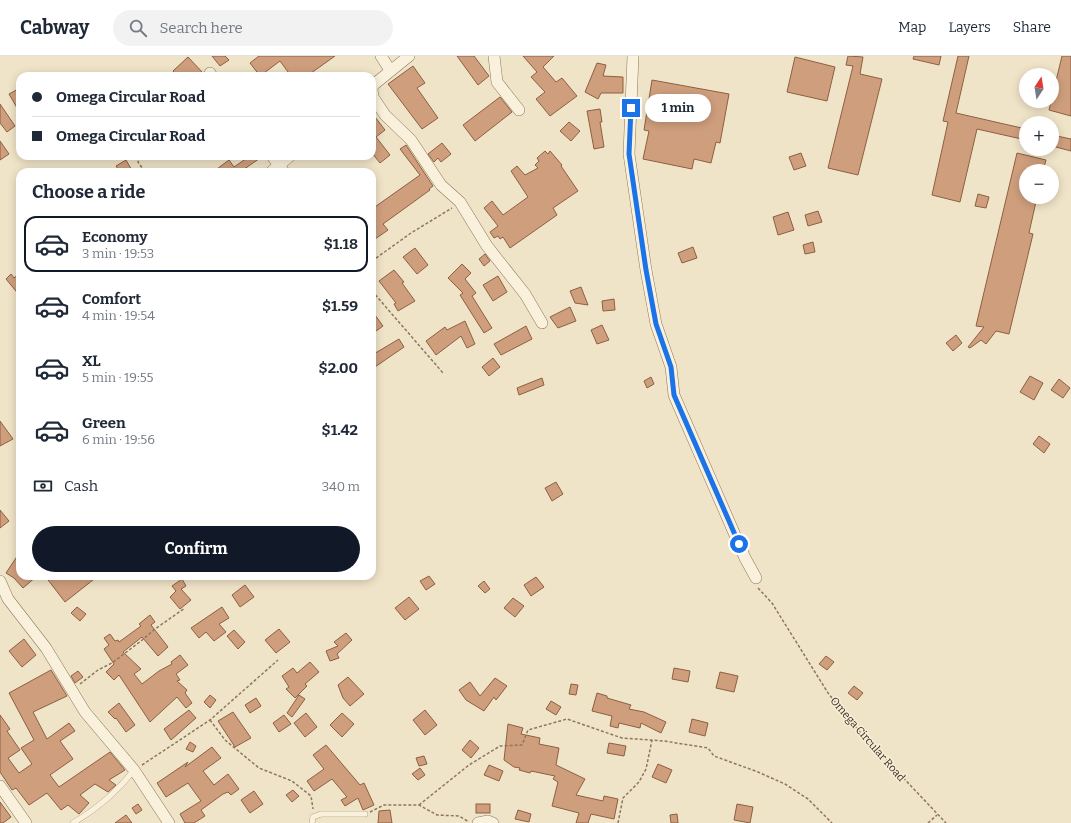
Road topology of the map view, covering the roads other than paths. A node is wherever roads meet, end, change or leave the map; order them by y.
1 (381, 56) edge
2 (409, 56) edge
3 (494, 56) edge
4 (633, 56) edge
5 (390, 70) junction
6 (376, 83) edge
7 (376, 103) edge
8 (519, 110) dead end
9 (287, 160) edge
10 (280, 168) edge
11 (542, 323) dead end
12 (0, 581) edge
13 (757, 583) road end
14 (134, 770) junction
15 (0, 786) edge
16 (365, 814) road end
17 (313, 820) edge
18 (26, 823) edge
19 (73, 823) edge
20 (169, 823) edge
21 (478, 823) edge
22 (493, 823) edge

1 - 5 street
2 - 5 street
3 - 8 street
4 - 13 street
5 - 6 street
7 - 11 street
9 - 10 street
12 - 14 street
14 - 19 lane
14 - 20 street
15 - 18 street
16 - 17 lane
21 - 22 street

